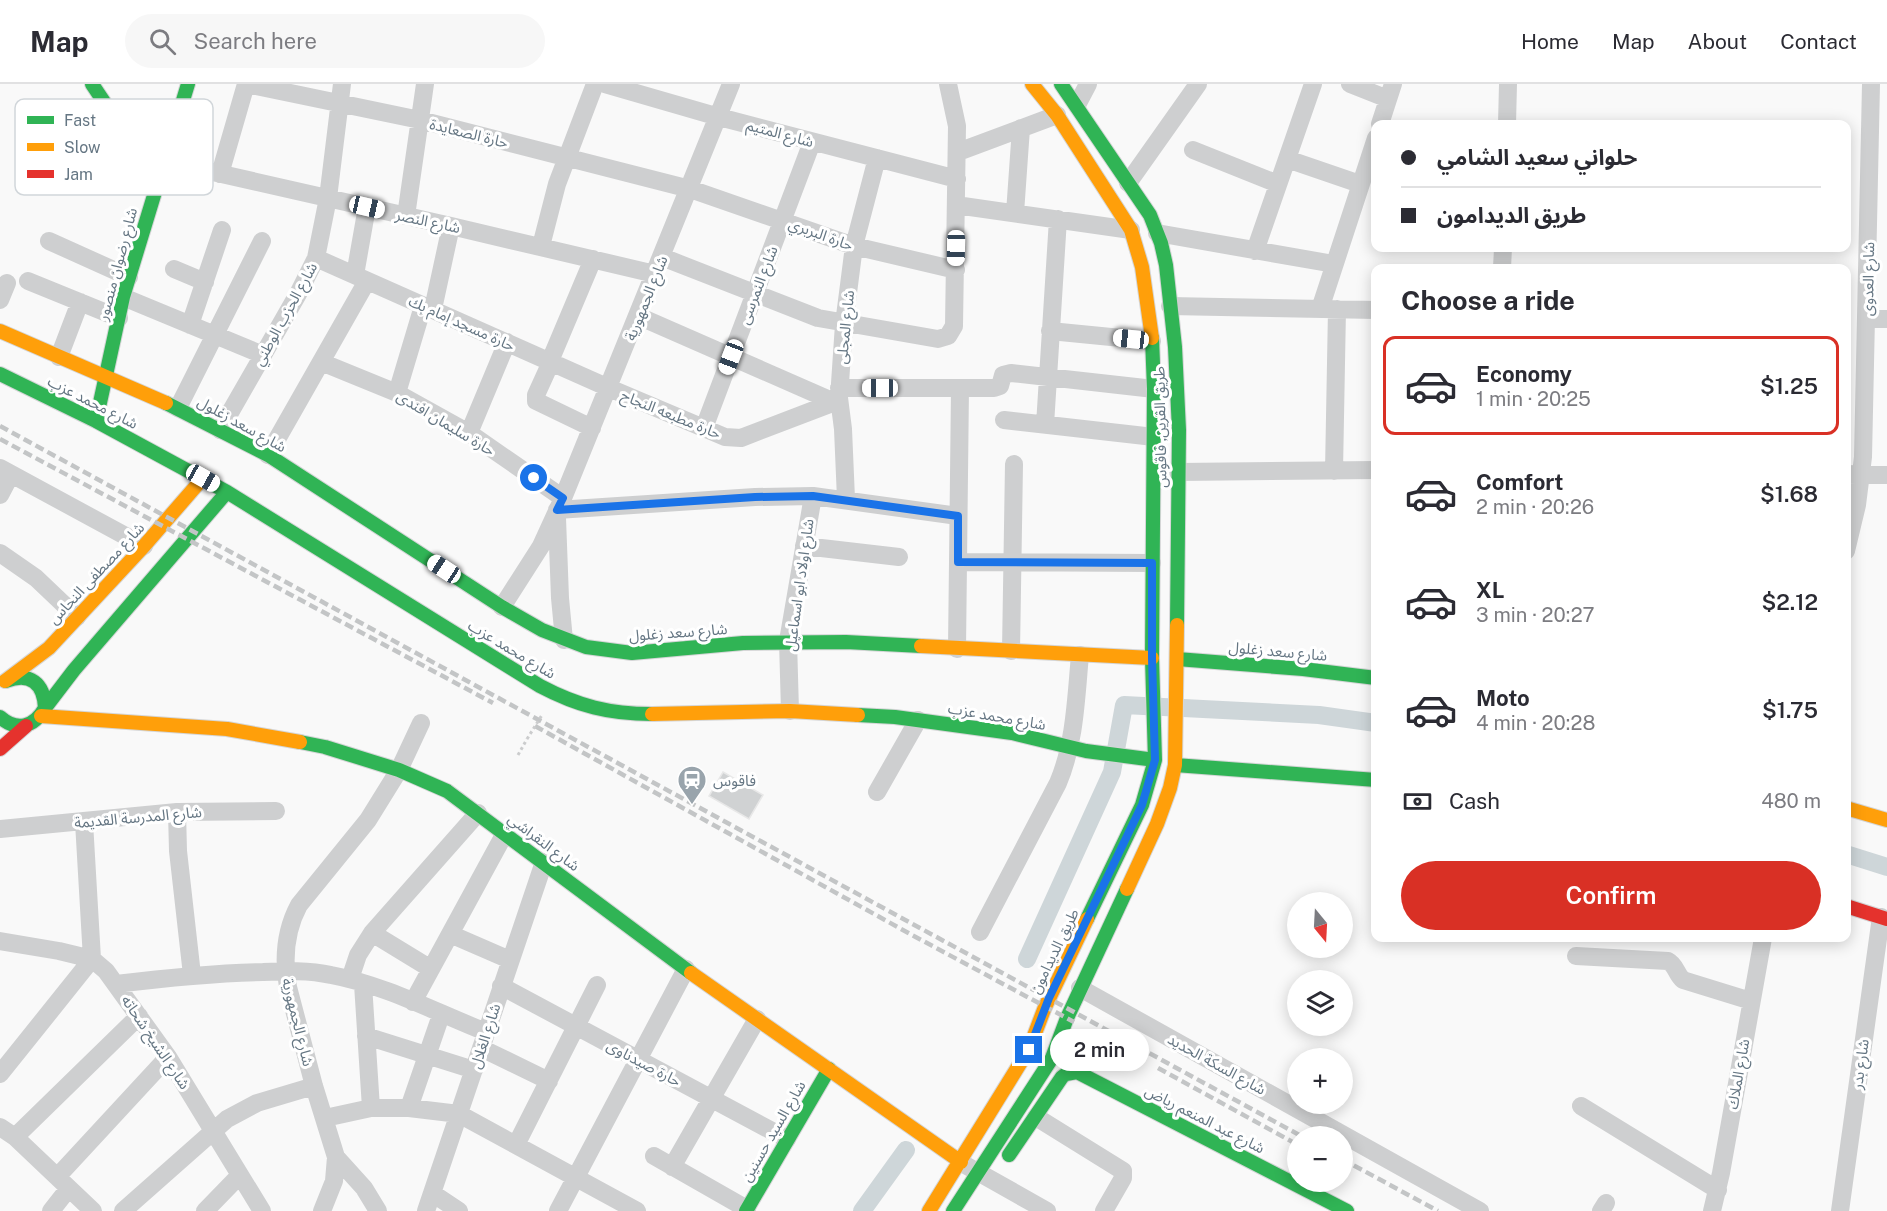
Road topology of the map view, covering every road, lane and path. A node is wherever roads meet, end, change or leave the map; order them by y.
1 (92, 84) edge
2 (188, 84) edge
3 (247, 84) edge
4 (425, 84) edge
5 (595, 84) edge
6 (605, 84) edge
7 (731, 84) edge
8 (948, 84) edge
9 (1032, 84) edge
10 (1061, 84) edge
11 (1088, 84) edge
12 (1198, 84) edge
13 (1313, 84) edge
14 (1350, 84) edge
15 (1508, 84) edge
16 (1871, 84) edge
17 (1391, 92) edge
18 (340, 93) edge
19 (102, 99) edge
20 (183, 99) edge
21 (1077, 105) junction
22 (1056, 115) junction
23 (719, 117) junction
24 (420, 120) junction
25 (1381, 120) edge
26 (1507, 120) edge
27 (1021, 128) junction
28 (812, 142) junction
29 (1879, 147) edge
30 (1193, 150) dead end
31 (958, 152) junction
32 (1371, 154) edge
33 (566, 157) junction
34 (877, 158) junction
35 (1287, 159) junction
36 (213, 172) edge
37 (220, 174) junction
38 (957, 179) junction
39 (1128, 183) junction
40 (1278, 184) junction
41 (1360, 184) junction
42 (690, 189) junction
43 (153, 195) edge
44 (328, 198) junction
45 (956, 205) junction
46 (367, 207) junction
47 (1015, 213) junction
48 (406, 216) junction
49 (1058, 219) junction
50 (783, 220) junction
51 (451, 225) junction
52 (222, 230) dead end
53 (1131, 230) junction
54 (1158, 233) junction
55 (49, 242) dead end
56 (262, 242) dead end
57 (541, 246) junction
58 (854, 246) junction
59 (1255, 250) junction
60 (316, 258) junction
61 (593, 259) junction
62 (1334, 264) junction
63 (659, 266) junction
64 (174, 269) dead end
65 (956, 270) junction
66 (129, 277) junction
67 (361, 278) junction
68 (28, 281) dead end
69 (205, 282) junction
70 (8, 283) dead end
71 (755, 293) junction
72 (123, 297) junction
73 (0, 300) edge
74 (80, 302) junction
75 (1170, 306) junction
76 (428, 307) junction
77 (1329, 309) junction
78 (1371, 310) edge
79 (638, 316) junction
80 (118, 318) junction
81 (1867, 319) junction
82 (1887, 319) edge
83 (844, 324) junction
84 (190, 325) junction
85 (0, 331) edge
86 (1050, 331) junction
87 (215, 335) junction
88 (1152, 341) junction
89 (507, 342) junction
90 (263, 355) junction
91 (59, 357) junction
92 (731, 357) junction
93 (321, 362) junction
94 (550, 362) junction
95 (0, 374) edge
96 (105, 377) junction
97 (1048, 377) junction
98 (609, 388) junction
99 (960, 388) junction
100 (1154, 389) junction
101 (397, 393) junction
102 (838, 398) junction
103 (178, 408) junction
104 (1004, 420) dead end
105 (96, 421) junction
106 (1045, 425) junction
107 (592, 428) junction
108 (704, 428) junction
109 (220, 430) junction
110 (469, 433) junction
111 (1154, 437) junction
112 (268, 455) junction
113 (1014, 464) dead end
114 (1371, 470) edge
115 (5, 471) edge
116 (1334, 471) junction
117 (1178, 472) junction
118 (1854, 474) edge
119 (1887, 475) edge
120 (203, 478) junction
121 (227, 492) junction
122 (0, 495) edge
123 (813, 496) junction
124 (846, 499) junction
125 (1851, 503) edge
126 (560, 504) junction
127 (958, 516) junction
128 (144, 546) junction
129 (804, 546) junction
130 (0, 553) edge
131 (899, 557) dead end
132 (958, 562) junction
133 (1014, 562) junction
134 (1152, 563) junction
135 (502, 607) junction
136 (77, 617) junction
137 (564, 640) junction
138 (788, 641) junction
139 (957, 649) junction
140 (1011, 651) junction
141 (1080, 655) junction
142 (1152, 658) junction
143 (1177, 659) junction
144 (1371, 677) edge
145 (3, 684) edge
146 (790, 711) junction
147 (43, 712) junction
148 (542, 715) dead end
149 (0, 717) edge
150 (918, 720) junction
151 (422, 723) dead end
152 (26, 726) junction
153 (0, 748) edge
154 (1078, 749) junction
155 (518, 754) dead end
156 (1155, 760) junction
157 (1175, 765) junction
158 (399, 770) junction
159 (1371, 780) edge
160 (877, 792) dead end
161 (1851, 809) edge
162 (276, 811) dead end
163 (177, 812) junction
164 (478, 813) junction
165 (1887, 820) edge
166 (84, 822) junction
167 (0, 829) edge
168 (505, 833) junction
169 (544, 862) junction
170 (1105, 883) junction
171 (1125, 892) junction
172 (1851, 908) edge
173 (1884, 918) edge
174 (980, 932) dead end
175 (372, 933) junction
176 (450, 934) junction
177 (0, 940) edge
178 (1762, 942) edge
179 (1576, 956) dead end
180 (92, 959) junction
181 (510, 960) junction
182 (431, 969) junction
183 (686, 969) junction
184 (286, 971) junction
185 (192, 975) junction
186 (357, 981) junction
187 (117, 984) junction
188 (597, 985) dead end
189 (501, 986) junction
190 (1080, 988) junction
191 (1751, 1001) junction
192 (413, 1002) junction
193 (441, 1015) junction
194 (140, 1016) junction
195 (757, 1020) junction
196 (576, 1026) junction
197 (366, 1036) junction
198 (483, 1040) junction
199 (428, 1055) junction
200 (168, 1057) junction
201 (639, 1060) junction
202 (829, 1069) junction
203 (474, 1070) junction
204 (0, 1074) edge
205 (549, 1081) junction
206 (314, 1086) junction
207 (711, 1099) junction
208 (1581, 1106) dead end
209 (371, 1108) junction
210 (410, 1108) junction
211 (459, 1114) junction
212 (1036, 1117) junction
213 (324, 1118) junction
214 (213, 1130) junction
215 (7, 1132) edge
216 (787, 1139) junction
217 (516, 1145) junction
218 (654, 1156) dead end
219 (336, 1158) junction
220 (961, 1162) junction
221 (672, 1167) junction
222 (993, 1172) junction
223 (239, 1176) junction
224 (575, 1178) junction
225 (63, 1182) junction
226 (1718, 1190) junction
227 (432, 1193) junction
228 (746, 1210) edge
229 (51, 1211) edge
230 (93, 1211) edge
231 (123, 1211) edge
232 (205, 1211) edge
233 (262, 1211) edge
234 (322, 1211) edge
235 (378, 1211) edge
236 (426, 1211) edge
237 (459, 1211) edge
238 (558, 1211) edge
239 (637, 1211) edge
240 (929, 1211) edge
241 (953, 1211) edge
242 (1047, 1211) edge
243 (1104, 1211) edge
244 (1347, 1211) edge
245 (1480, 1211) edge
246 (1712, 1211) edge
247 (1840, 1211) edge

1 - 19 street
2 - 20 street, شارع رضوان منصور
3 - 18 street, حارة الصعايدة
3 - 37 street
4 - 24 street
5 - 33 street
6 - 23 street, شارع المتيم
7 - 23 street, شارع الجمهورية
8 - 31 street
9 - 22 street, طريق القرين, فاقوس
10 - 21 street, طريق القرين, فاقوس
11 - 21 street
12 - 39 street
13 - 35 street
14 - 17 street
15 - 26 street
16 - 29 street, شارع العدوى
17 - 25 street
18 - 24 street, حارة الصعايدة
18 - 44 street, شارع الحزب الوطني
21 - 39 street, طريق القرين, فاقوس
22 - 27 street
22 - 53 street, طريق القرين, فاقوس
23 - 28 street, شارع المتيم
23 - 42 street, شارع الجمهورية
24 - 33 street, حارة الصعايدة
24 - 48 street
27 - 31 street
27 - 47 street
28 - 34 street, شارع المتيم
28 - 50 street, شارع النمرسى
29 - 81 street, شارع العدوى
30 - 40 street
31 - 38 street
32 - 41 street
33 - 42 street, حارة الصعايدة
33 - 57 street
34 - 38 street, شارع المتيم
34 - 58 street, شارع المجلى
35 - 40 street
35 - 41 street
36 - 37 street, شارع النصر
37 - 44 street, شارع النصر
38 - 45 street
39 - 54 street, طريق القرين, فاقوس
40 - 59 street
41 - 62 street
42 - 50 street, حارة البربري
42 - 63 street, شارع الجمهورية
43 - 66 street, شارع رضوان منصور
44 - 46 street, شارع النصر
44 - 60 street, شارع الحزب الوطني
45 - 47 street
45 - 65 street
46 - 48 street, شارع النصر
46 - 67 street
47 - 49 street
48 - 51 street, شارع النصر
49 - 53 street
49 - 86 street
50 - 58 street, حارة البربري
50 - 71 street, شارع النمرسى
51 - 57 street, شارع النصر
51 - 76 street
52 - 69 street
53 - 88 street, طريق القرين, فاقوس
54 - 59 street
54 - 75 street, طريق القرين, فاقوس
55 - 66 street
56 - 87 street
57 - 61 street, شارع النصر
58 - 65 street, حارة البربري
58 - 83 street, شارع المجلى
59 - 62 street
60 - 67 street, حارة مسجد إمام بك
60 - 90 street, شارع الحزب الوطني
61 - 63 street, شارع النصر
61 - 94 street
62 - 77 street
63 - 71 street, شارع النصر
63 - 79 street, شارع الجمهورية
64 - 69 street
65 - 83 street, شارع النصر
66 - 72 street, شارع رضوان منصور
67 - 76 street, حارة مسجد إمام بك
67 - 93 street
68 - 74 street
69 - 84 street
70 - 73 street
71 - 83 street, شارع النصر
71 - 92 street, شارع النمرسى
72 - 80 street, شارع رضوان منصور
72 - 84 street
74 - 80 street
74 - 91 street
75 - 77 street
75 - 117 street, طريق القرين, فاقوس
76 - 89 street, حارة مسجد إمام بك
76 - 101 street
77 - 78 street
77 - 116 street
79 - 92 street
79 - 98 street, شارع الجمهورية
80 - 96 street, شارع رضوان منصور
81 - 82 street
81 - 118 street, شارع العدوى
83 - 102 street, شارع المجلى
84 - 87 street
85 - 91 street, شارع سعد زغلول
86 - 88 street
86 - 97 street
87 - 90 street
87 - 103 street
88 - 100 street, طريق القرين, فاقوس
89 - 94 street, حارة مسجد إمام بك
89 - 110 street
90 - 109 street, شارع الحزب الوطني
91 - 96 street, شارع سعد زغلول
92 - 102 street
92 - 108 street, شارع النمرسى
93 - 101 street, حارة سليمان افندى
93 - 112 street
94 - 98 street, حارة مسجد إمام بك
94 - 107 street
95 - 105 street, شارع محمد عزب
96 - 103 street, شارع سعد زغلول
96 - 105 street, شارع رضوان منصور
97 - 99 street
97 - 100 street
97 - 106 street
98 - 107 street, شارع الجمهورية
98 - 108 street, حارة مطبعه النجاح
99 - 102 street
99 - 127 street
100 - 111 street, طريق القرين, فاقوس
101 - 110 street, حارة سليمان افندى
102 - 108 street, حارة مطبعه النجاح
102 - 124 street, شارع المجلى
103 - 109 street, شارع سعد زغلول
104 - 106 street
105 - 120 street, شارع محمد عزب
106 - 111 street
107 - 126 street, شارع الجمهورية
109 - 112 street, شارع سعد زغلول
110 - 126 street, حارة سليمان افندى
111 - 134 street, طريق القرين, فاقوس
112 - 135 street, شارع سعد زغلول
113 - 133 street
114 - 116 street
115 - 122 street
115 - 128 street
116 - 117 street
117 - 143 street, طريق القرين, فاقوس
118 - 119 street
118 - 125 street, شارع العدوى
120 - 121 street, شارع محمد عزب
120 - 128 street, شارع مصطفى النحاس
121 - 146 street, شارع محمد عزب
121 - 147 street
123 - 124 street
123 - 126 street
123 - 129 street, شارع اولاد ابو اسماعيل
124 - 127 street
126 - 135 street, شارع الجمهورية
126 - 137 street, شارع الجمهورية
127 - 132 street
128 - 136 street, شارع مصطفى النحاس
129 - 131 street
129 - 138 street, شارع اولاد ابو اسماعيل
130 - 136 street
132 - 133 street
132 - 139 street
133 - 134 street
133 - 140 street
134 - 142 street, طريق القرين, فاقوس
135 - 137 street, شارع سعد زغلول
136 - 145 street, شارع مصطفى النحاس
137 - 138 street, شارع سعد زغلول
138 - 139 street, شارع سعد زغلول
138 - 146 street, شارع اولاد ابو اسماعيل
139 - 140 street, شارع سعد زغلول
140 - 141 street, شارع سعد زغلول
141 - 142 street, شارع سعد زغلول
141 - 154 street
142 - 156 street, طريق القرين, فاقوس
143 - 144 street, شارع سعد زغلول
143 - 157 street, طريق القرين, فاقوس
145 - 147 street
146 - 150 street, شارع محمد عزب
147 - 152 street
147 - 158 street, شارع النقراشي
148 - 155 path, bridge
149 - 152 street
150 - 154 street, شارع محمد عزب
150 - 160 street
151 - 158 street, شارع الجمهورية
152 - 153 street
154 - 156 street, شارع محمد عزب
154 - 174 street
156 - 170 street, طريق الديدامون
157 - 159 street
157 - 171 street
158 - 164 street, شارع النقراشي
158 - 184 street, شارع الجمهورية
161 - 165 street
162 - 163 street, شارع المدرسة القديمة
163 - 166 street, شارع المدرسة القديمة
163 - 185 street
164 - 168 street, شارع النقراشي
164 - 175 street
166 - 167 street, شارع المدرسة القديمة
166 - 180 street
168 - 169 street, شارع النقراشي
168 - 176 street
169 - 181 street, شارع الغلال
169 - 183 street, شارع النقراشي
170 - 171 street
170 - 220 street, طريق الديدامون
171 - 190 street
172 - 173 street
173 - 247 street, شارع بدر
175 - 182 street
175 - 186 street
176 - 181 street
176 - 182 street
177 - 180 street
178 - 191 street, شارع الملاك
179 - 191 street
180 - 187 street, شارع الشيخ شحاته
180 - 204 street
181 - 189 street, شارع الغلال
182 - 192 street
183 - 195 street, شارع النقراشي
183 - 201 street
184 - 185 street
184 - 186 street
184 - 206 street, شارع الجمهورية
185 - 187 street
186 - 192 street
186 - 197 street
187 - 194 street, شارع الشيخ شحاته
188 - 196 street
189 - 196 street, حارة صيدناوى
189 - 198 street, شارع الغلال
190 - 222 street
190 - 245 street, شارع السكة الحديد
191 - 226 street, شارع الملاك
192 - 193 street
193 - 198 street
193 - 199 street
194 - 200 street, شارع الشيخ شحاته
194 - 215 street
195 - 202 street, شارع النقراشي
195 - 207 street
196 - 201 street, حارة صيدناوى
196 - 205 street
197 - 199 street
197 - 209 street
198 - 203 street, شارع الغلال
198 - 205 street
199 - 203 street
199 - 210 street
200 - 214 street, شارع الشيخ شحاته
200 - 225 street
201 - 207 street, حارة صيدناوى
201 - 224 street
202 - 216 street, شارع السيد حسنين
202 - 220 street, شارع النقراشي
203 - 211 street, شارع الغلال
205 - 217 street
206 - 213 street, شارع الجمهورية
206 - 214 street
207 - 216 street, حارة صيدناوى
207 - 221 street
208 - 226 street
209 - 210 street
209 - 213 street
210 - 211 street
211 - 217 street
211 - 227 street, شارع الغلال
212 - 222 street, شارع عبد المنعم رياض
212 - 243 street
212 - 244 street, شارع عبد المنعم رياض
213 - 219 street, شارع الجمهورية
214 - 223 street, شارع الشيخ شحاته
214 - 231 street
215 - 225 street
216 - 228 street, شارع السيد حسنين
217 - 224 street
218 - 221 street
219 - 234 street, شارع الجمهورية
219 - 235 street
220 - 222 street
220 - 240 street, طريق الديدامون
221 - 228 street
222 - 241 street
222 - 242 street
223 - 232 street
223 - 233 street, شارع الشيخ شحاته
224 - 238 street
224 - 239 street
225 - 229 street
225 - 230 street
226 - 246 street, شارع الملاك
227 - 236 street, شارع الغلال
227 - 237 street

